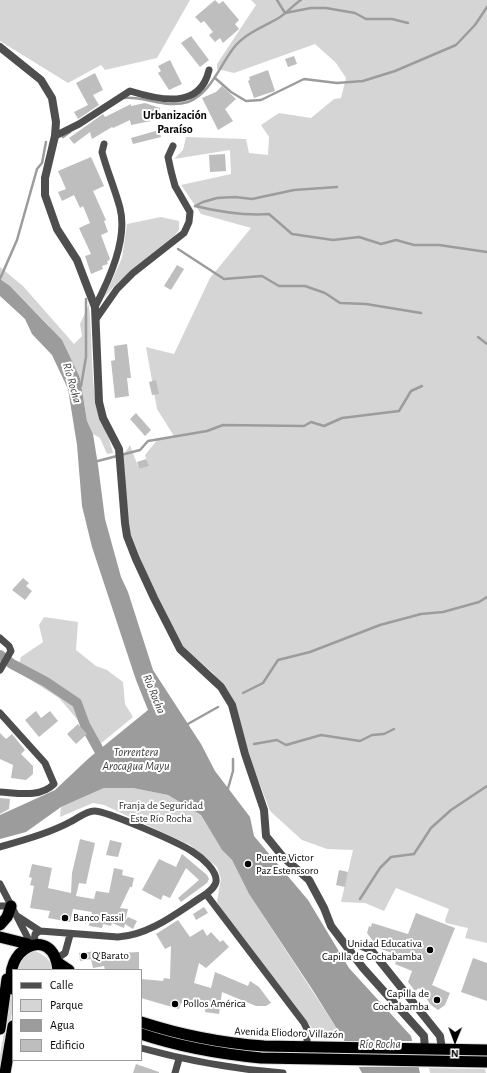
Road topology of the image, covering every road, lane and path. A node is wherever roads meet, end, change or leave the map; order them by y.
1 (0, 47) edge
2 (209, 70) dead end
3 (55, 136) junction
4 (104, 144) dead end
5 (173, 146) dead end
6 (95, 307) junction
7 (96, 319) junction
8 (0, 638) edge
9 (0, 670) edge
10 (0, 713) edge
11 (0, 792) edge
12 (0, 847) edge
13 (0, 884) edge
14 (206, 894) junction
15 (9, 909) edge
16 (0, 925) edge
17 (40, 931) junction
18 (70, 934) junction
19 (0, 937) edge
20 (31, 944) junction
21 (345, 944) junction
22 (57, 964) edge
23 (7, 969) edge
24 (67, 969) edge
25 (12, 986) edge
26 (0, 1006) edge
27 (142, 1022) edge
28 (1, 1024) edge
29 (12, 1032) edge
30 (142, 1034) edge
31 (307, 1047) junction
32 (142, 1048) edge
33 (423, 1049) junction
34 (442, 1049) junction
35 (487, 1050) edge
36 (179, 1059) junction
37 (487, 1062) edge
38 (5, 1073) edge
39 (175, 1073) edge
40 (283, 1073) edge

1 - 3 street
2 - 3 street
3 - 6 street
4 - 6 street
5 - 7 street
6 - 7 street
7 - 21 street
8 - 9 street
10 - 11 street
12 - 14 street
13 - 15 street
14 - 18 street
14 - 31 street
15 - 16 highway
15 - 17 street
15 - 20 street
17 - 18 street
17 - 20 street
18 - 22 street
19 - 20 highway
20 - 22 highway
20 - 23 highway
21 - 33 street
21 - 34 street
22 - 24 highway
23 - 25 highway
23 - 28 highway
26 - 28 highway
27 - 31 highway, Avenida Eliodoro Villazón
29 - 38 highway
30 - 37 highway
31 - 33 highway, Avenida Eliodoro Villazón
32 - 36 street
33 - 34 highway, Avenida Eliodoro Villazón
34 - 35 highway, Avenida Eliodoro Villazón
36 - 39 street
36 - 40 street

